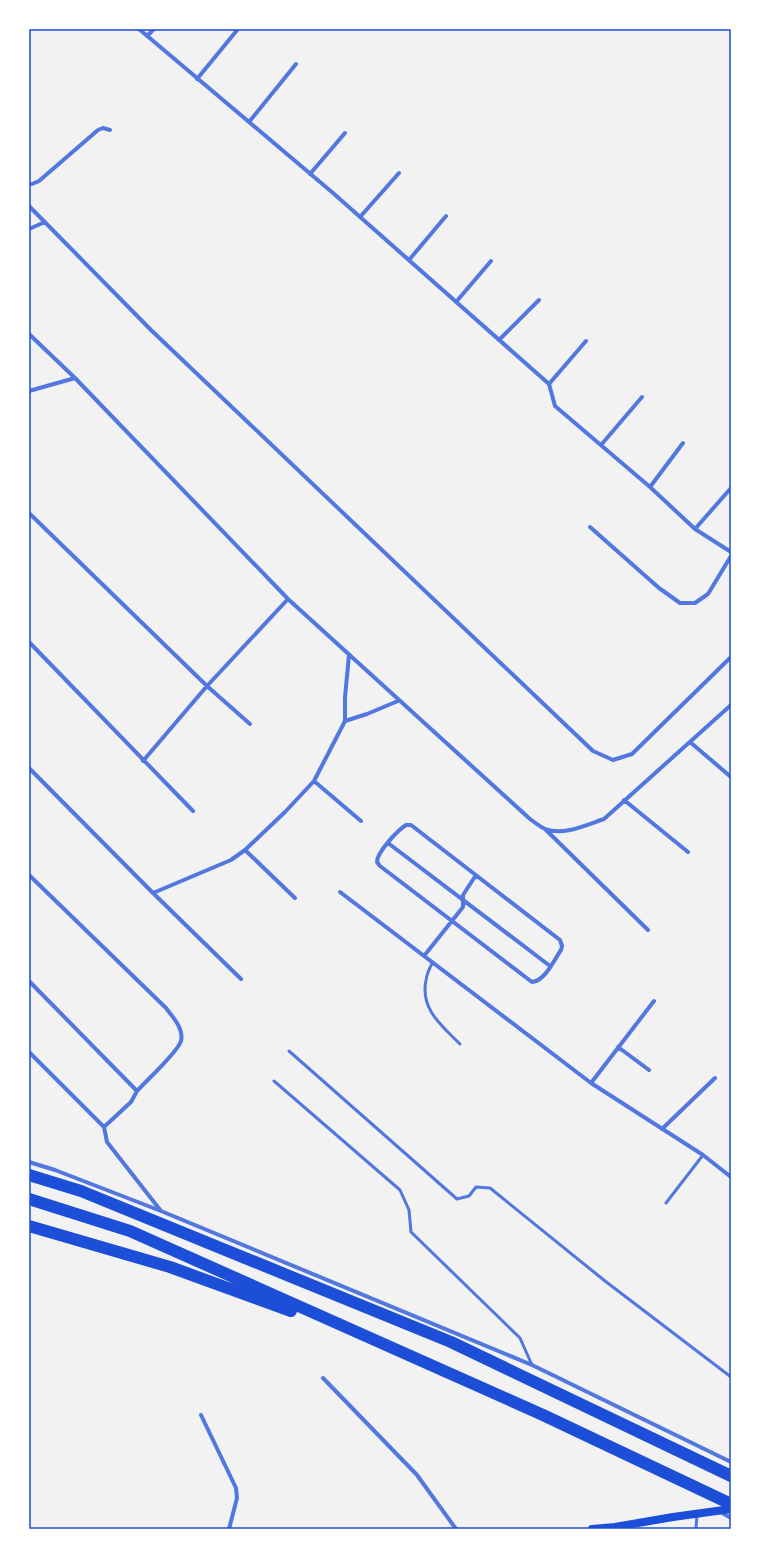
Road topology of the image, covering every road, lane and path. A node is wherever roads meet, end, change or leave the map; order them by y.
1 (139, 29) edge
2 (154, 29) edge
3 (238, 29) edge
4 (147, 36) junction
5 (296, 64) dead end
6 (197, 79) junction
7 (249, 122) junction
8 (110, 130) dead end
9 (345, 133) dead end
10 (399, 173) dead end
11 (310, 174) junction
12 (29, 184) edge
13 (29, 206) edge
14 (446, 216) dead end
15 (360, 217) junction
16 (45, 222) junction
17 (29, 229) edge
18 (409, 260) junction
19 (492, 261) dead end
20 (539, 300) dead end
21 (456, 302) junction
22 (29, 334) edge
23 (499, 340) junction
24 (586, 341) dead end
25 (75, 378) junction
26 (549, 384) junction
27 (29, 391) edge
28 (642, 397) dead end
29 (683, 443) dead end
30 (601, 445) junction
31 (650, 487) junction
32 (731, 488) edge
33 (29, 513) edge
34 (590, 527) dead end
35 (694, 529) junction
36 (731, 552) edge
37 (731, 556) edge
38 (288, 599) junction
39 (29, 642) edge
40 (349, 655) junction
41 (731, 657) edge
42 (207, 686) junction
43 (398, 701) junction
44 (731, 705) edge
45 (345, 721) junction
46 (250, 724) dead end
47 (690, 742) junction
48 (143, 761) junction
49 (29, 768) edge
50 (731, 777) edge
51 (314, 781) junction
52 (624, 800) junction
53 (193, 811) dead end
54 (361, 821) dead end
55 (544, 828) junction
56 (388, 843) junction
57 (245, 850) junction
58 (688, 852) dead end
59 (29, 875) edge
60 (476, 876) junction
61 (340, 892) dead end
62 (153, 893) junction
63 (295, 898) dead end
64 (462, 899) junction
65 (452, 921) junction
66 (648, 930) dead end
67 (424, 956) junction
68 (433, 962) junction
69 (550, 966) junction
70 (241, 979) dead end
71 (29, 981) edge
72 (654, 1001) dead end
73 (460, 1044) dead end
74 (618, 1047) junction
75 (289, 1051) dead end
76 (29, 1052) edge
77 (649, 1070) dead end
78 (714, 1078) dead end
79 (274, 1081) dead end
80 (591, 1083) junction
81 (137, 1091) junction
82 (104, 1127) junction
83 (662, 1129) junction
84 (703, 1155) junction
85 (29, 1162) edge
86 (29, 1175) edge
87 (731, 1177) edge
88 (29, 1199) edge
89 (666, 1203) dead end
90 (161, 1211) junction
91 (29, 1226) edge
92 (381, 1343) junction
93 (532, 1365) junction
94 (731, 1377) edge
95 (323, 1378) dead end
96 (201, 1415) dead end
97 (731, 1462) edge
98 (731, 1476) edge
99 (731, 1504) edge
100 (731, 1509) edge
101 (719, 1511) junction
102 (697, 1514) junction
103 (731, 1518) edge
104 (616, 1528) edge
105 (229, 1529) edge
106 (456, 1529) edge
107 (592, 1529) edge
108 (696, 1529) edge

1 - 4 street
2 - 4 street
3 - 6 street
4 - 6 street
5 - 7 street
6 - 7 street
7 - 11 street
8 - 12 street
9 - 11 street
10 - 15 street
11 - 15 street
13 - 16 street
14 - 18 street
15 - 18 street
16 - 17 street
16 - 41 street
18 - 21 street
19 - 21 street
20 - 23 street
21 - 23 street
22 - 25 street
23 - 26 street
24 - 26 street
25 - 27 street
25 - 38 street
26 - 30 street
28 - 30 street
29 - 31 street
30 - 31 street
31 - 35 street
32 - 35 street
33 - 42 street
34 - 37 street
35 - 36 street
38 - 40 street
38 - 42 street
39 - 48 street
40 - 43 street
40 - 45 street
42 - 46 street
42 - 48 street
43 - 45 street
43 - 55 street
44 - 47 street
45 - 51 street
47 - 50 street
47 - 52 street
48 - 53 street
49 - 62 street
51 - 54 street
51 - 57 street
52 - 55 street
52 - 58 street
55 - 66 street
56 - 60 street
56 - 64 street
56 - 65 street
57 - 62 street
57 - 63 street
59 - 81 street
60 - 64 street
60 - 69 street
61 - 67 street
62 - 70 street
64 - 65 street
64 - 69 street
65 - 67 street
65 - 69 street
67 - 68 street
68 - 73 lane
68 - 80 street
71 - 81 street
72 - 74 street
74 - 77 street
74 - 80 street
75 - 94 lane
76 - 82 street
78 - 83 street
79 - 93 lane
80 - 83 street
81 - 82 street
82 - 90 street
83 - 84 street
84 - 87 street
84 - 89 lane
85 - 90 street
86 - 98 highway
88 - 92 highway
90 - 93 street
91 - 92 highway
92 - 99 highway
93 - 97 street
95 - 106 street
96 - 105 street
100 - 101 main road
101 - 102 main road
101 - 103 street
102 - 104 main road
102 - 108 lane
104 - 107 main road

